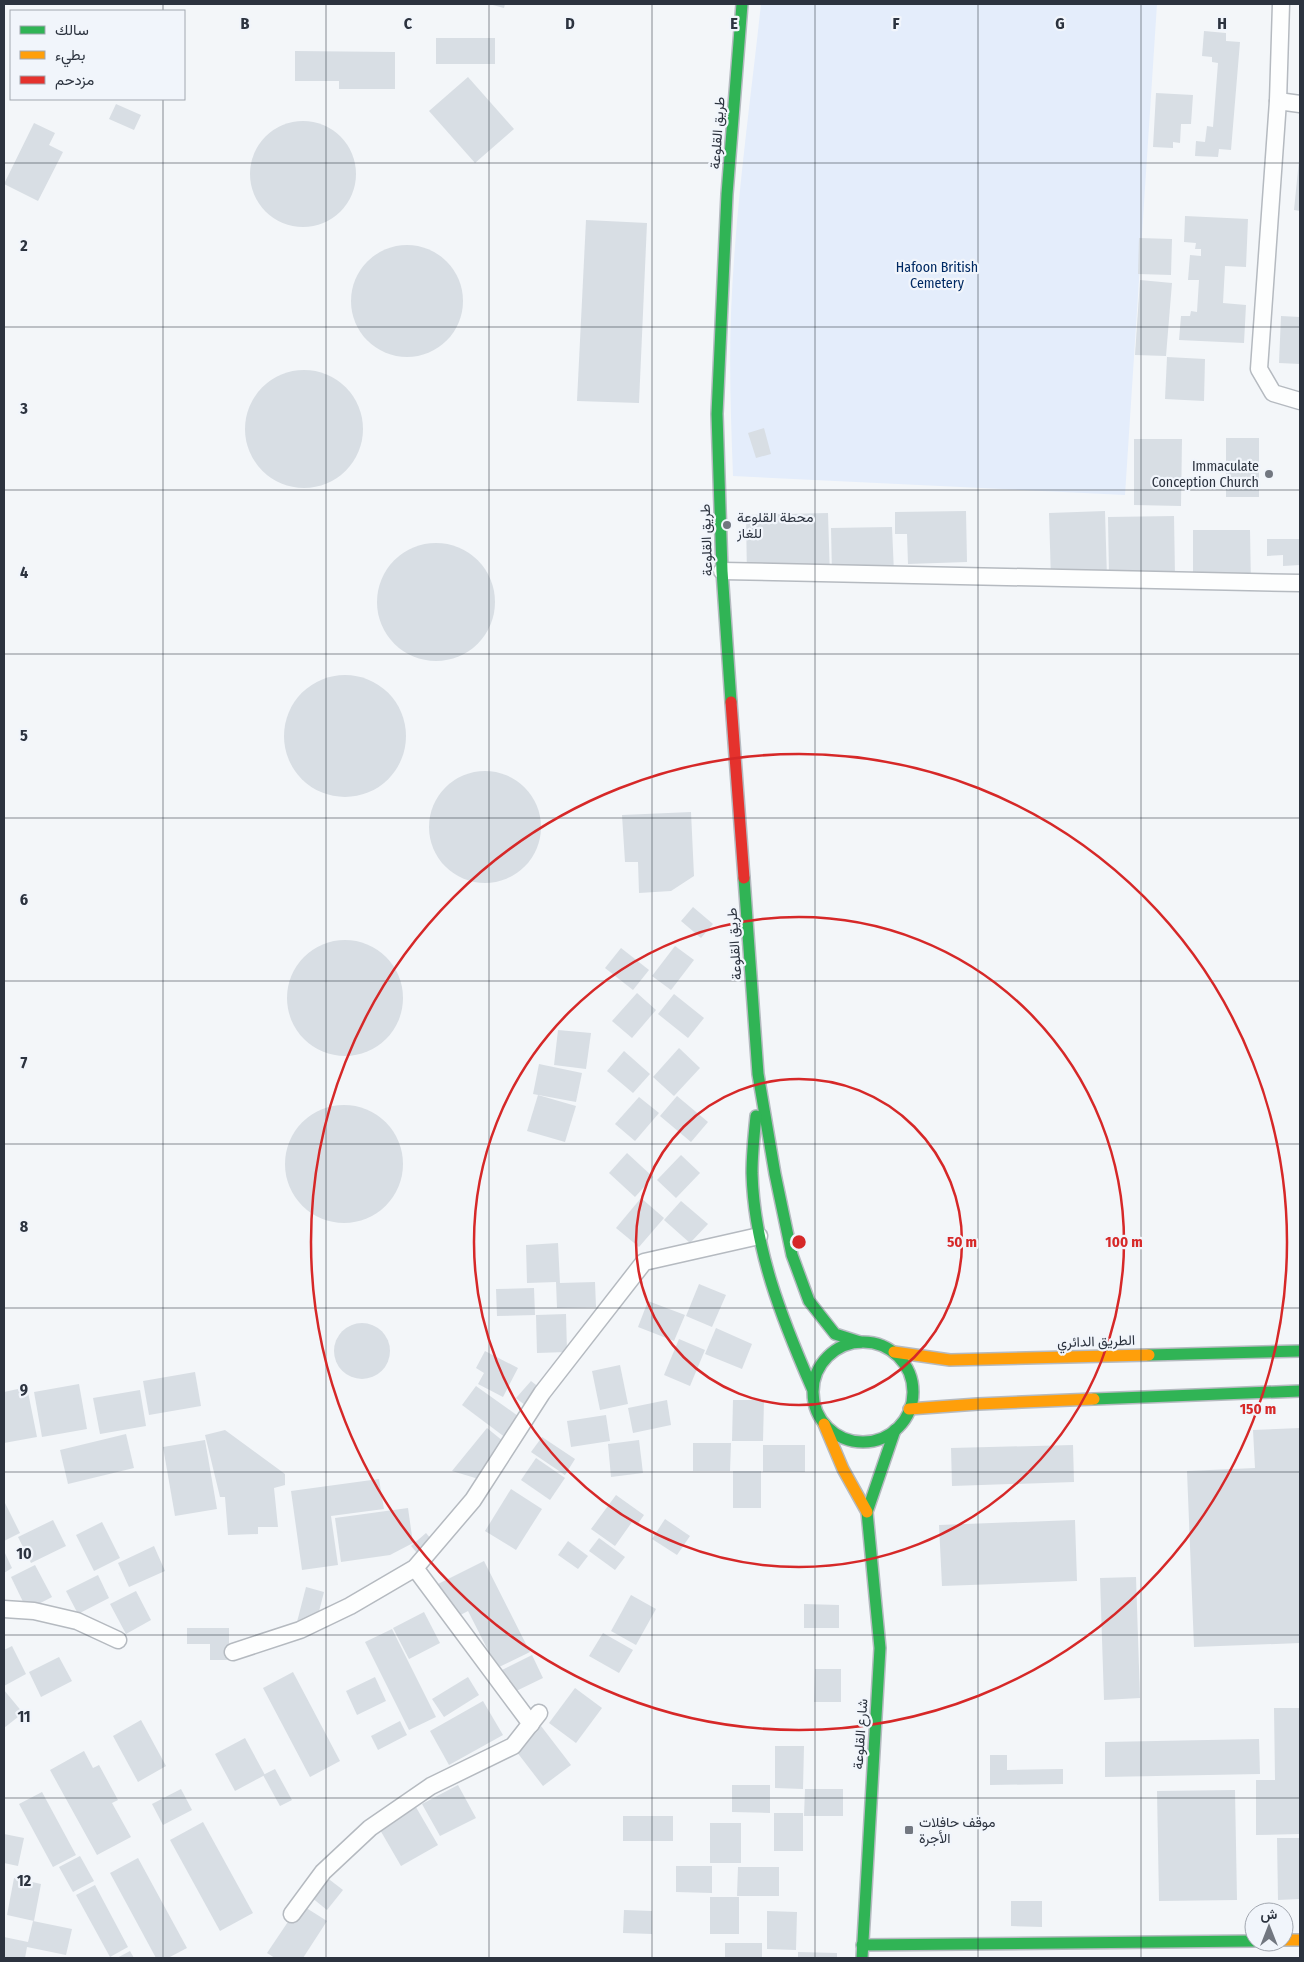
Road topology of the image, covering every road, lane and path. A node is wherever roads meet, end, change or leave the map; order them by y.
1 (742, 4) edge
2 (1281, 4) edge
3 (1278, 101) junction
4 (1300, 104) edge
5 (1300, 401) edge
6 (722, 572) junction
7 (1300, 583) edge
8 (758, 1074) junction
9 (759, 1236) junction
10 (860, 1342) junction
11 (1300, 1351) edge
12 (894, 1352) junction
13 (812, 1388) junction
14 (1300, 1391) edge
15 (909, 1409) junction
16 (824, 1424) junction
17 (895, 1430) junction
18 (867, 1512) junction
19 (415, 1568) junction
20 (4, 1609) edge
21 (118, 1640) dead end
22 (233, 1652) dead end
23 (292, 1914) dead end
24 (1244, 1941) edge
25 (862, 1945) junction
26 (862, 1958) edge

1 - 6 main road, طريق القلوعة
2 - 3 street
3 - 4 street
3 - 5 street
6 - 7 street
6 - 8 main road, طريق القلوعة
8 - 9 main road, طريق القلوعة
8 - 10 main road, طريق القلوعة
9 - 13 main road, طريق القلوعة
9 - 19 street
10 - 12 main road
10 - 13 main road
11 - 12 main road, الطريق الدائري
12 - 15 main road
13 - 16 main road
14 - 15 main road
15 - 17 main road
16 - 17 main road
16 - 18 main road
17 - 18 main road
18 - 25 main road, شارع القلوعة
19 - 22 street
19 - 23 street
20 - 21 street
24 - 25 main road
25 - 26 main road, شارع القلوعة

